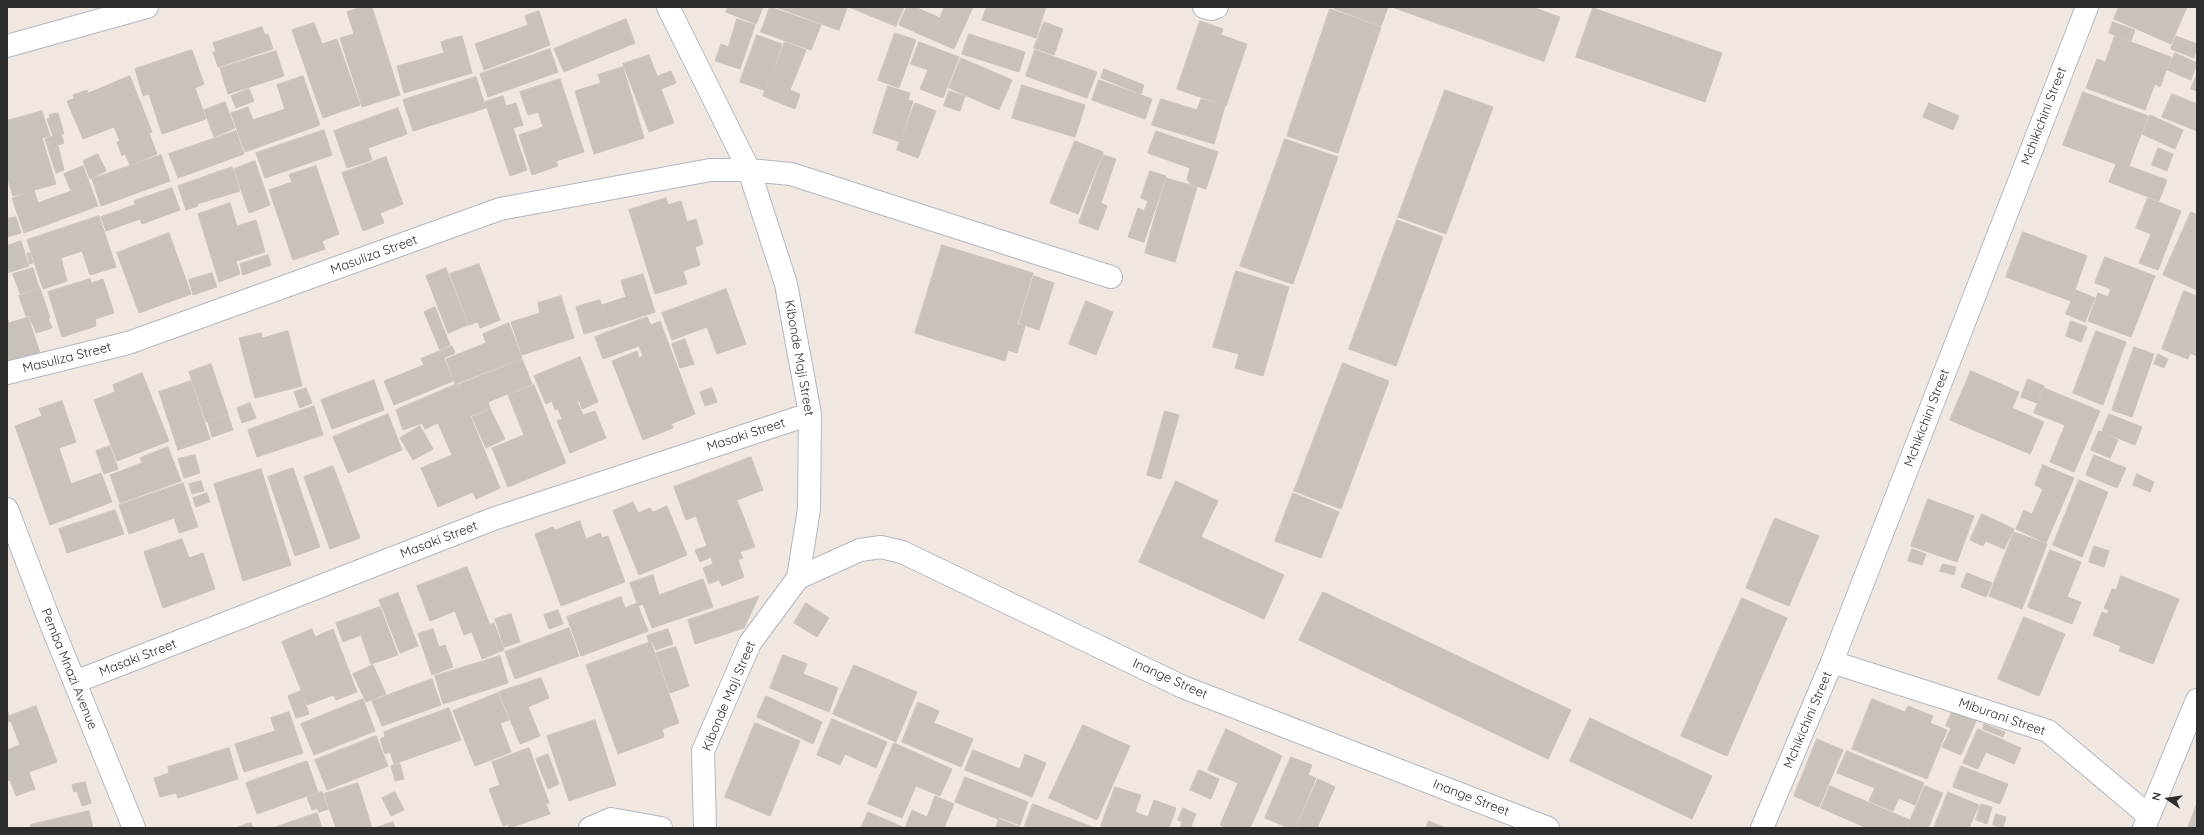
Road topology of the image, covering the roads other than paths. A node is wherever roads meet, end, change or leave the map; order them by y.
1 (668, 7) edge
2 (1204, 7) edge
3 (1217, 7) edge
4 (2087, 7) edge
5 (135, 9) edge
6 (7, 46) edge
7 (749, 170) junction
8 (1112, 277) dead end
9 (7, 373) edge
10 (810, 414) junction
11 (7, 509) edge
12 (798, 578) junction
13 (1832, 662) junction
14 (75, 682) junction
15 (2197, 700) edge
16 (2146, 822) edge
17 (134, 828) edge
18 (590, 828) edge
19 (662, 828) edge
20 (705, 828) edge
21 (1548, 828) edge
22 (1762, 828) edge

1 - 7 street, Kibonde Maji Street
2 - 3 street
4 - 13 street, Mchikichini Street
5 - 6 street
7 - 8 street, Masuliza Street
7 - 9 street, Masuliza Street
7 - 10 street, Kibonde Maji Street
10 - 12 street, Kibonde Maji Street
10 - 14 street, Masaki Street
11 - 14 street, Pemba Mnazi Avenue
12 - 20 street, Kibonde Maji Street
12 - 21 street, Inange Street
13 - 16 street, Miburani Street
13 - 22 street, Mchikichini Street
14 - 17 street, Pemba Mnazi Avenue
15 - 16 street
18 - 19 street

